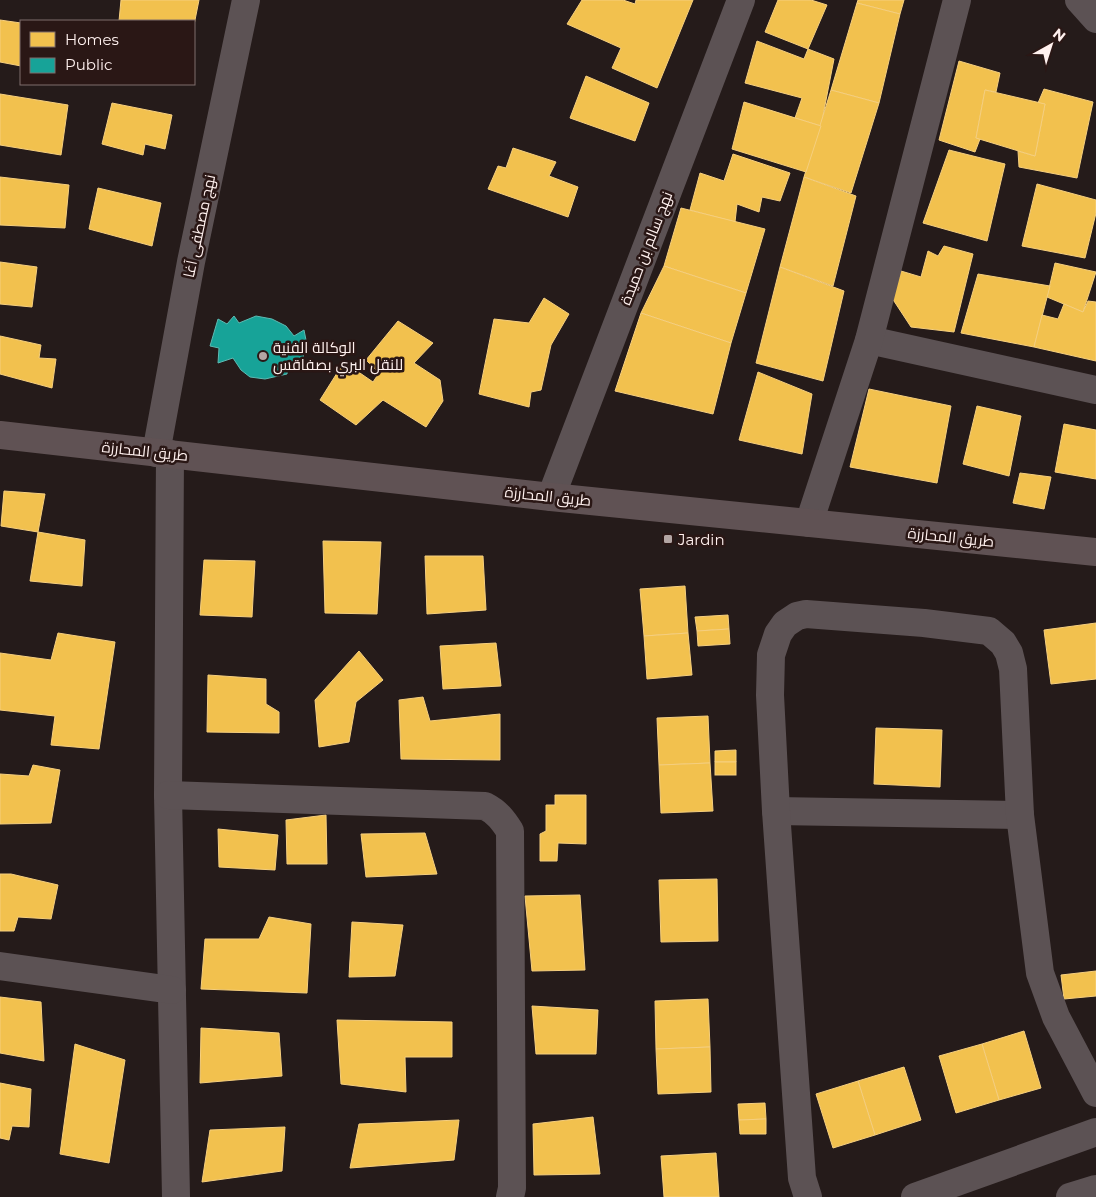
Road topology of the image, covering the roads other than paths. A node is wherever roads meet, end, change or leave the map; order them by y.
1 (246, 0) edge
2 (741, 0) edge
3 (957, 0) edge
4 (1079, 0) edge
5 (1096, 19) edge
6 (870, 340) junction
7 (1096, 390) edge
8 (0, 435) edge
9 (163, 453) junction
10 (551, 497) junction
11 (809, 523) junction
12 (1096, 552) edge
13 (168, 795) junction
14 (776, 811) junction
15 (1020, 815) junction
16 (0, 966) edge
17 (172, 990) junction
18 (1096, 1093) edge
19 (1096, 1132) edge
20 (1096, 1189) edge
21 (176, 1197) edge
22 (510, 1197) edge
23 (808, 1197) edge
24 (914, 1197) edge
25 (1070, 1197) edge

1 - 9 street, نهج مصطفى آغا
2 - 10 street, نهج سالم بن حميدة
3 - 6 street
4 - 5 street
6 - 7 street
6 - 11 street
8 - 9 main road, طريق المحارزة
9 - 10 main road, طريق المحارزة
9 - 13 street, نهج مصطفى آغا
10 - 11 main road, طريق المحارزة
11 - 12 main road, طريق المحارزة
13 - 17 street, نهج مصطفى آغا
13 - 22 street
14 - 15 street
14 - 15 street
14 - 23 street
15 - 18 street
16 - 17 street
17 - 21 street, نهج مصطفى آغا
19 - 24 street
20 - 25 street

